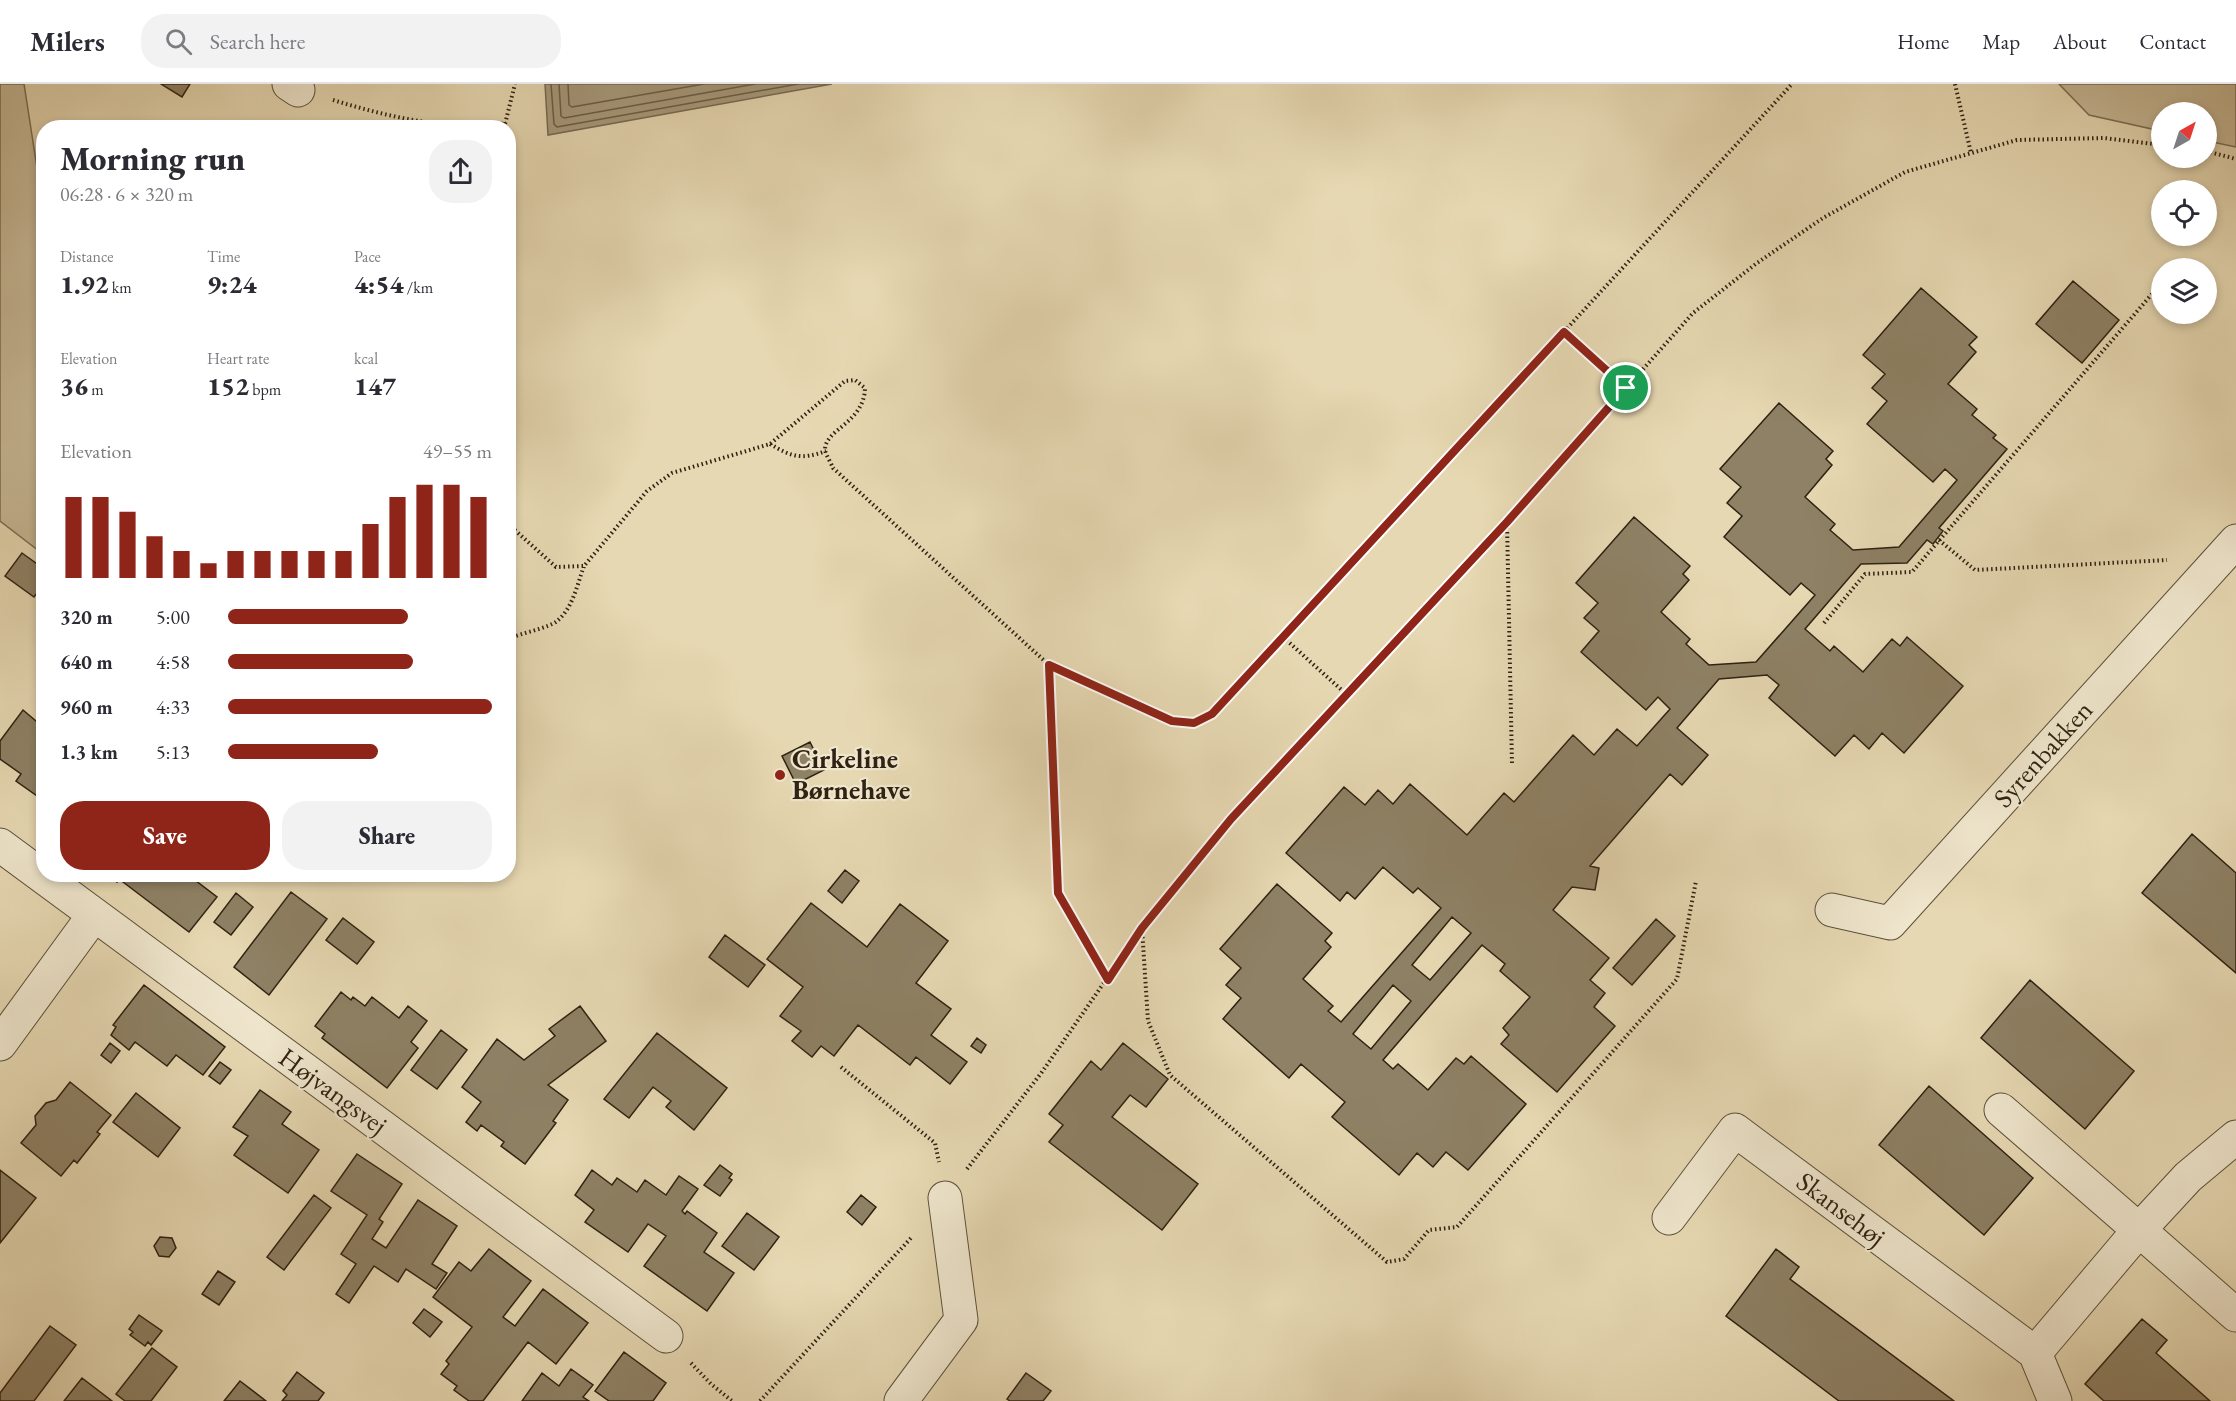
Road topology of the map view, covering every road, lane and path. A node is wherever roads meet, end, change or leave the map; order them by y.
1 (515, 84) edge
2 (1792, 84) edge
3 (1956, 84) edge
4 (294, 87) edge
5 (416, 120) edge
6 (506, 120) edge
7 (2151, 144) edge
8 (1971, 153) junction
9 (2217, 154) edge
10 (2236, 159) edge
11 (2151, 295) edge
12 (1564, 332) junction
13 (1626, 388) junction
14 (770, 444) junction
15 (826, 451) junction
16 (1507, 522) junction
17 (516, 532) edge
18 (1939, 540) junction
19 (2229, 549) edge
20 (584, 566) junction
21 (1824, 623) dead end
22 (516, 635) edge
23 (1283, 637) junction
24 (1049, 665) junction
25 (1346, 694) junction
26 (1512, 765) dead end
27 (0, 845) edge
28 (36, 872) edge
29 (1696, 881) dead end
30 (50, 882) edge
31 (1832, 910) dead end
32 (94, 915) junction
33 (1142, 928) junction
34 (1108, 980) junction
35 (0, 1044) edge
36 (841, 1067) dead end
37 (2001, 1110) dead end
38 (2236, 1137) edge
39 (945, 1198) junction
40 (1668, 1218) dead end
41 (2139, 1230) junction
42 (2236, 1315) edge
43 (666, 1336) joint
44 (2035, 1353) junction
45 (732, 1401) edge
46 (759, 1401) edge
47 (901, 1401) edge
48 (2055, 1401) edge

1 - 6 path
2 - 12 path
3 - 8 path
4 - 5 path
7 - 8 path
8 - 13 path
9 - 10 path
11 - 18 path
12 - 13 path
12 - 23 path
13 - 16 path
14 - 15 path
14 - 15 path
14 - 20 path
15 - 24 path
16 - 25 path
16 - 26 path
17 - 20 path
18 - 19 path
18 - 21 path
19 - 31 street, Syrenbakken
20 - 22 path
23 - 24 path
23 - 25 path
24 - 34 path
25 - 33 path
27 - 28 street, Højvangsvej
29 - 33 path
30 - 32 street, Højvangsvej
32 - 35 street
32 - 43 street, Højvangsvej
33 - 34 path
34 - 39 path
36 - 39 path
37 - 41 street
38 - 41 street
39 - 46 path
39 - 47 street
40 - 44 street, Skansehøj
41 - 42 street
41 - 44 street
43 - 45 path
44 - 48 street

